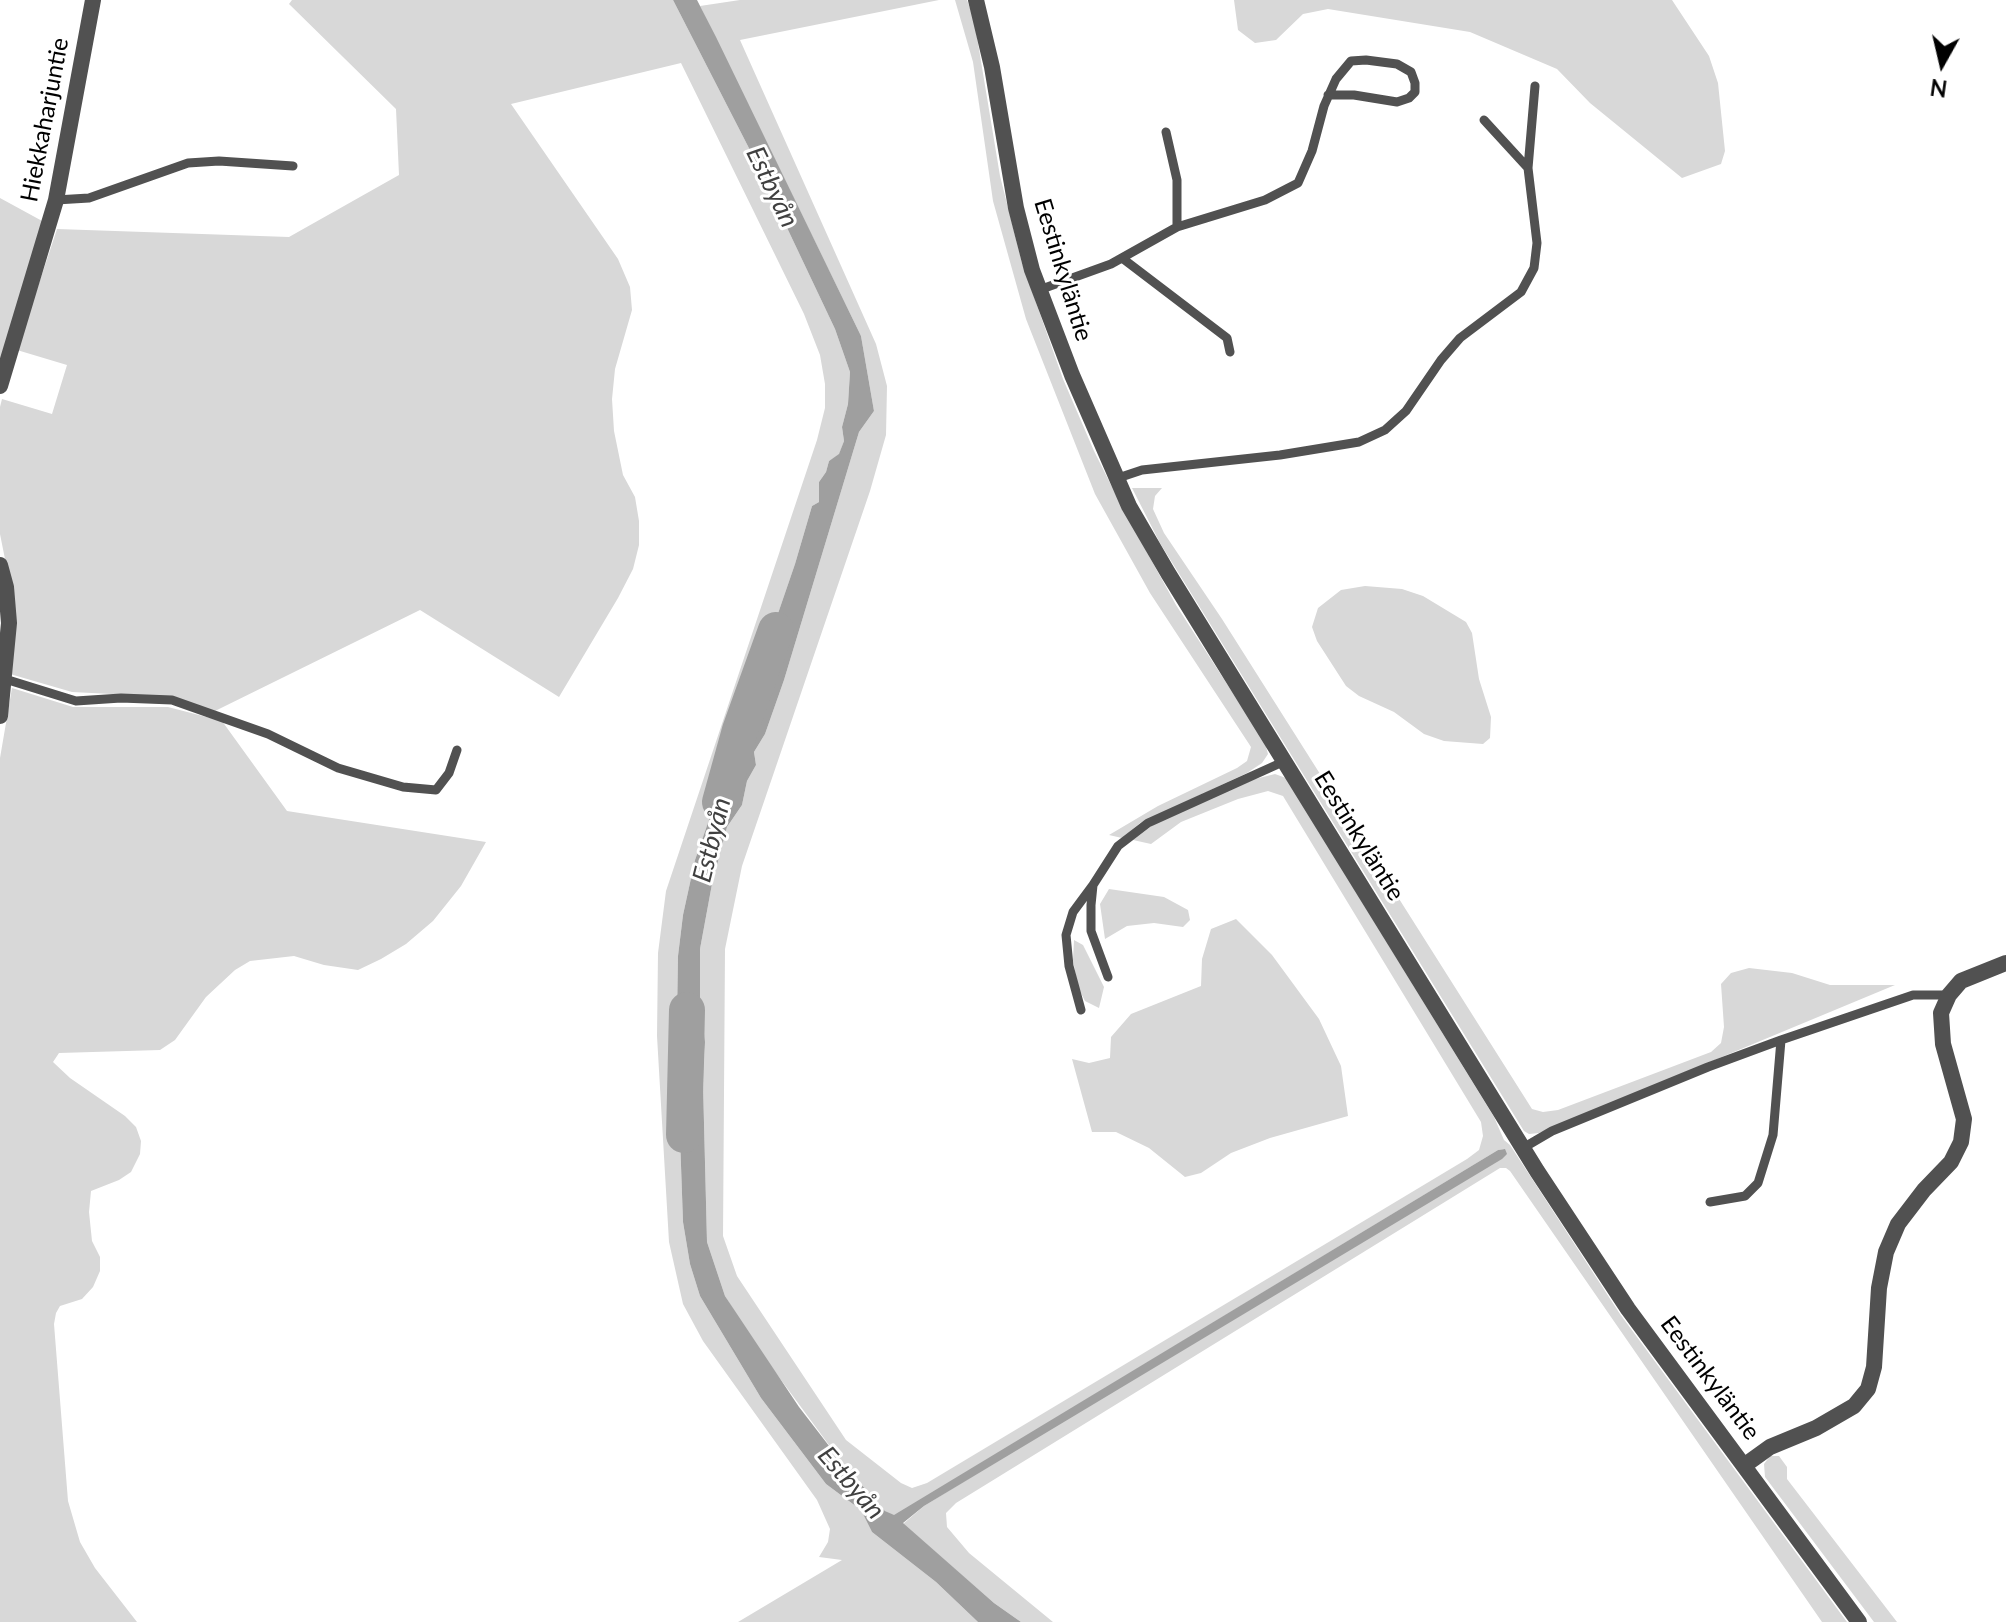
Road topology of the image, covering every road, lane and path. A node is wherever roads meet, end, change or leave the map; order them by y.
1 (93, 0) edge
2 (976, 0) edge
3 (1535, 86) dead end
4 (1328, 95) junction
5 (1484, 120) dead end
6 (1166, 132) dead end
7 (293, 166) dead end
8 (1528, 168) junction
9 (56, 200) junction
10 (1177, 227) junction
11 (1122, 258) junction
12 (1039, 290) junction
13 (1230, 352) dead end
14 (0, 386) edge
15 (1115, 479) junction
16 (0, 565) edge
17 (5, 679) junction
18 (0, 716) edge
19 (457, 750) dead end
20 (1285, 761) junction
21 (1093, 885) junction
22 (2006, 963) edge
23 (1108, 977) dead end
24 (1949, 995) junction
25 (1081, 1010) dead end
26 (1781, 1040) junction
27 (1523, 1148) junction
28 (1710, 1202) dead end
29 (1745, 1465) junction
30 (1859, 1622) edge

1 - 9 street, Hiekkaharjuntie
2 - 12 street, Eestinkyläntie
3 - 8 lane
4 - 4 lane
4 - 10 lane
5 - 8 lane
6 - 10 lane
7 - 9 lane
8 - 15 lane
9 - 14 street, Hiekkaharjuntie
10 - 11 lane
11 - 12 lane
11 - 13 lane
12 - 15 street, Eestinkyläntie
15 - 20 street, Eestinkyläntie
16 - 17 street
17 - 18 street
17 - 19 lane
20 - 21 lane
20 - 27 street, Eestinkyläntie
21 - 23 lane
21 - 25 lane
22 - 24 street
24 - 26 lane
24 - 29 street
26 - 27 lane
26 - 28 lane
27 - 29 street, Eestinkyläntie
29 - 30 street, Eestinkyläntie

